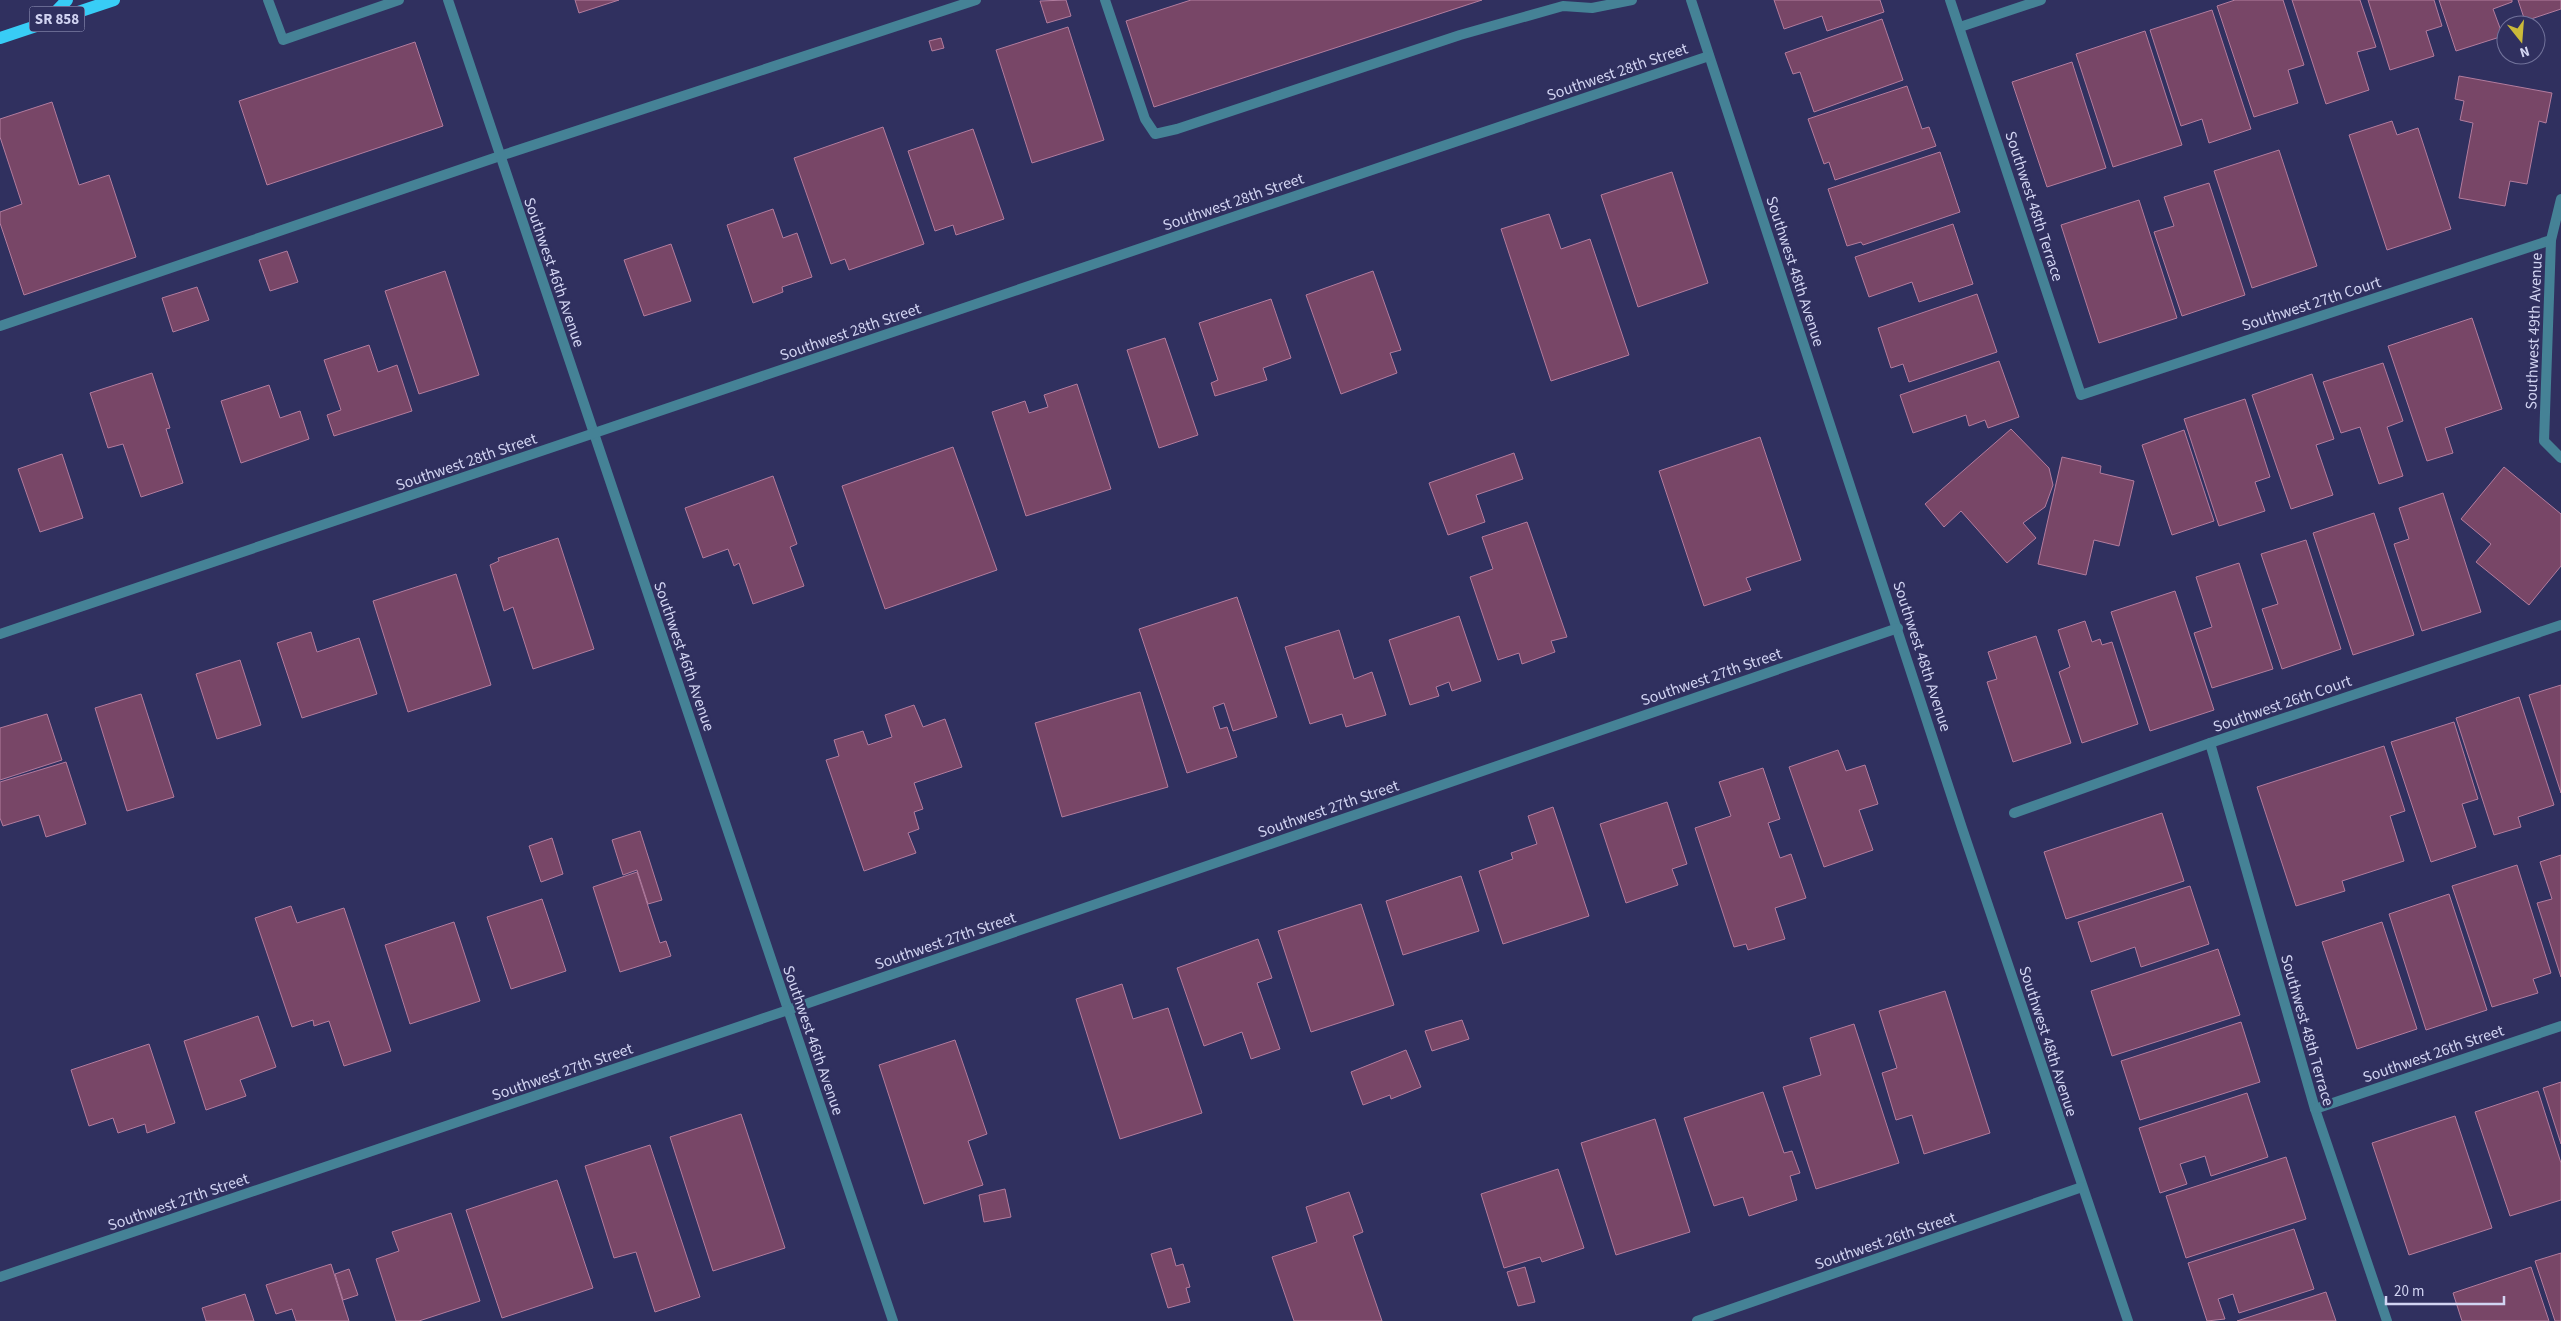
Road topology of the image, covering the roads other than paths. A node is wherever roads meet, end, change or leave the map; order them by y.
1 (67, 0) edge
2 (114, 0) edge
3 (268, 0) edge
4 (399, 0) edge
5 (448, 0) edge
6 (976, 0) edge
7 (1105, 0) edge
8 (1632, 0) edge
9 (1691, 0) edge
10 (1950, 0) edge
11 (2041, 0) edge
12 (46, 22) junction
13 (1960, 26) junction
14 (0, 38) edge
15 (1709, 56) junction
16 (500, 156) junction
17 (2561, 199) edge
18 (2551, 240) junction
19 (0, 326) edge
20 (2081, 395) joint
21 (594, 434) junction
22 (2561, 458) edge
23 (2561, 625) edge
24 (1898, 628) junction
25 (0, 634) edge
26 (2210, 743) junction
27 (2014, 813) dead end
28 (788, 1010) junction
29 (2561, 1026) edge
30 (2314, 1109) junction
31 (2082, 1187) junction
32 (0, 1277) edge
33 (893, 1321) edge
34 (1697, 1321) edge
35 (2128, 1321) edge
36 (2387, 1321) edge

1 - 12 main road
2 - 12 main road, SR 858
3 - 4 street
5 - 16 street, Southwest 46th Avenue
6 - 16 street
7 - 8 street
9 - 15 street, Southwest 48th Avenue
10 - 13 street, Southwest 48th Terrace
11 - 13 street
12 - 14 main road, SR 858
13 - 20 street, Southwest 48th Terrace
15 - 21 street, Southwest 28th Street
15 - 24 street, Southwest 48th Avenue
16 - 19 street
16 - 21 street, Southwest 46th Avenue
17 - 18 street, Southwest 49th Avenue
18 - 20 street, Southwest 27th Court
18 - 22 street, Southwest 49th Avenue
21 - 25 street, Southwest 28th Street
21 - 28 street, Southwest 46th Avenue
23 - 26 street, Southwest 26th Court
24 - 28 street, Southwest 27th Street
24 - 31 street, Southwest 48th Avenue
26 - 27 street, Southwest 26th Court
26 - 30 street, Southwest 48th Terrace
28 - 32 street, Southwest 27th Street
28 - 33 street, Southwest 46th Avenue
29 - 30 street, Southwest 26th Street
30 - 36 street, Southwest 48th Terrace
31 - 34 street, Southwest 26th Street
31 - 35 street, Southwest 48th Avenue

